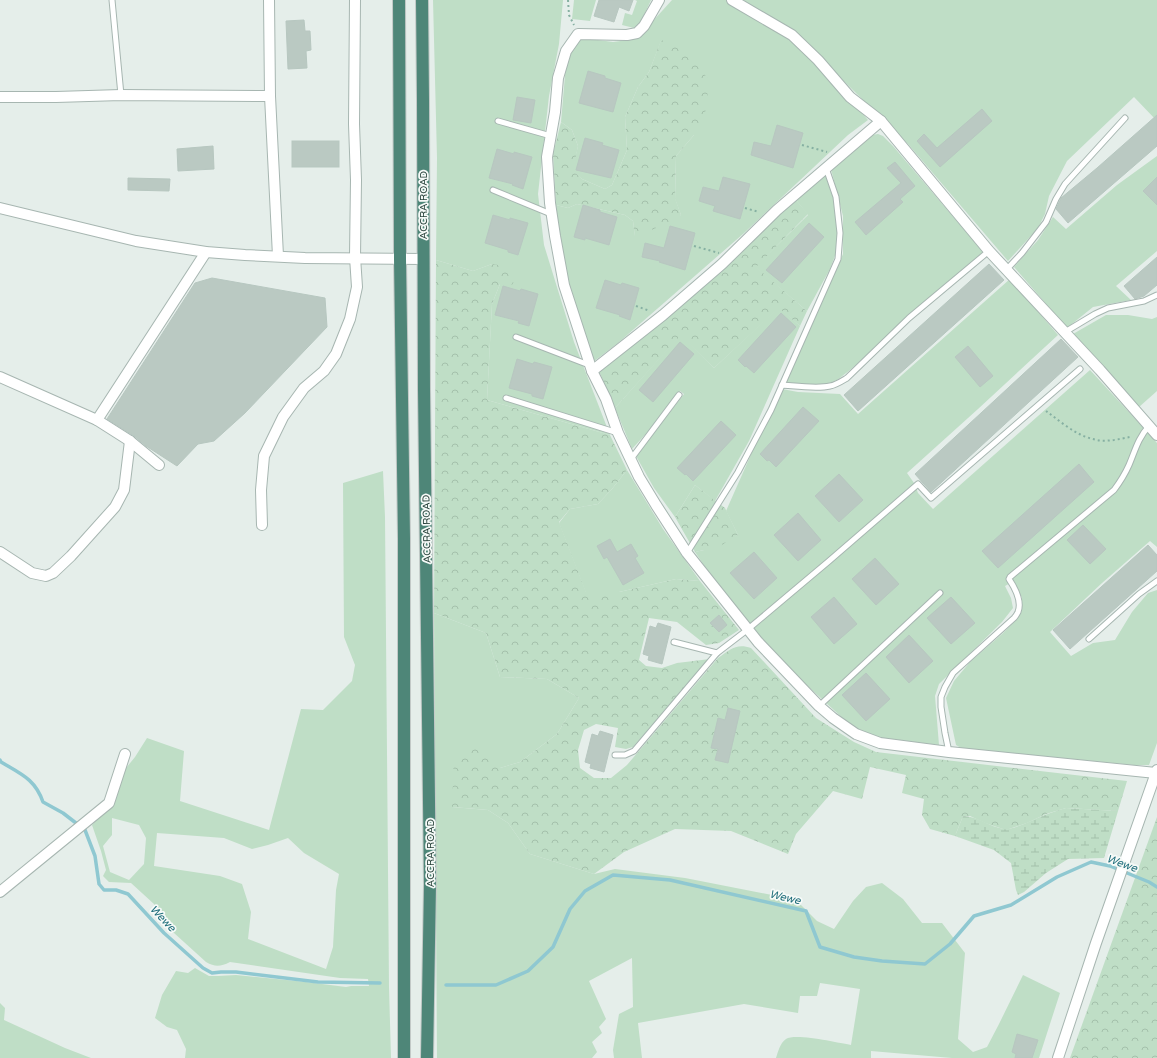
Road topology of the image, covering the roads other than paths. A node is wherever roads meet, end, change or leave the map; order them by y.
1 (112, 0) edge
2 (269, 0) edge
3 (355, 0) edge
4 (399, 0) edge
5 (422, 0) edge
6 (659, 0) edge
7 (732, 0) edge
8 (121, 94) junction
9 (270, 96) junction
10 (0, 97) edge
11 (1125, 118) dead end
12 (498, 121) dead end
13 (880, 121) junction
14 (551, 136) junction
15 (826, 168) junction
16 (492, 190) dead end
17 (0, 208) edge
18 (552, 214) junction
19 (990, 251) junction
20 (206, 252) junction
21 (278, 256) junction
22 (355, 258) junction
23 (400, 259) junction
24 (423, 259) junction
25 (1006, 269) junction
26 (1157, 295) edge
27 (1065, 332) junction
28 (516, 337) dead end
29 (591, 368) junction
30 (1080, 369) dead end
31 (0, 377) edge
32 (782, 385) junction
33 (679, 396) dead end
34 (506, 398) dead end
35 (97, 420) junction
36 (1149, 426) junction
37 (618, 433) junction
38 (1157, 435) edge
39 (130, 441) junction
40 (631, 459) junction
41 (159, 465) dead end
42 (262, 525) dead end
43 (0, 552) edge
44 (687, 553) junction
45 (1157, 581) edge
46 (940, 593) dead end
47 (747, 630) junction
48 (1089, 639) dead end
49 (674, 642) dead end
50 (717, 653) junction
51 (819, 706) junction
52 (950, 752) junction
53 (125, 754) dead end
54 (615, 755) dead end
55 (1157, 771) edge
56 (0, 892) edge
57 (404, 1058) edge
58 (427, 1058) edge
59 (1058, 1058) edge

1 - 8 lane
2 - 9 street
3 - 22 street
4 - 23 highway
5 - 24 highway, ACCRA ROAD
6 - 14 street
7 - 13 street
8 - 9 street
8 - 10 street
9 - 21 street
11 - 25 lane
12 - 14 lane
13 - 15 street
13 - 19 street
14 - 18 street
15 - 29 street
15 - 32 lane
16 - 18 lane
17 - 20 street
18 - 29 street
19 - 25 street
19 - 32 lane
20 - 21 street
20 - 35 street
21 - 22 street
22 - 23 street
22 - 42 street
23 - 24 street
23 - 57 highway
24 - 58 highway, ACCRA ROAD
25 - 27 street
26 - 27 lane
27 - 36 street
28 - 29 lane
29 - 37 street
30 - 47 lane
31 - 35 street
32 - 44 lane
33 - 40 lane
34 - 37 lane
35 - 39 street
36 - 38 street
36 - 52 lane
37 - 40 street
39 - 41 street
39 - 43 street
40 - 44 street
44 - 47 street
45 - 48 lane
46 - 51 lane
47 - 50 lane
47 - 51 street
49 - 50 lane
50 - 54 lane
51 - 52 street
52 - 55 street
53 - 56 street
55 - 59 street

